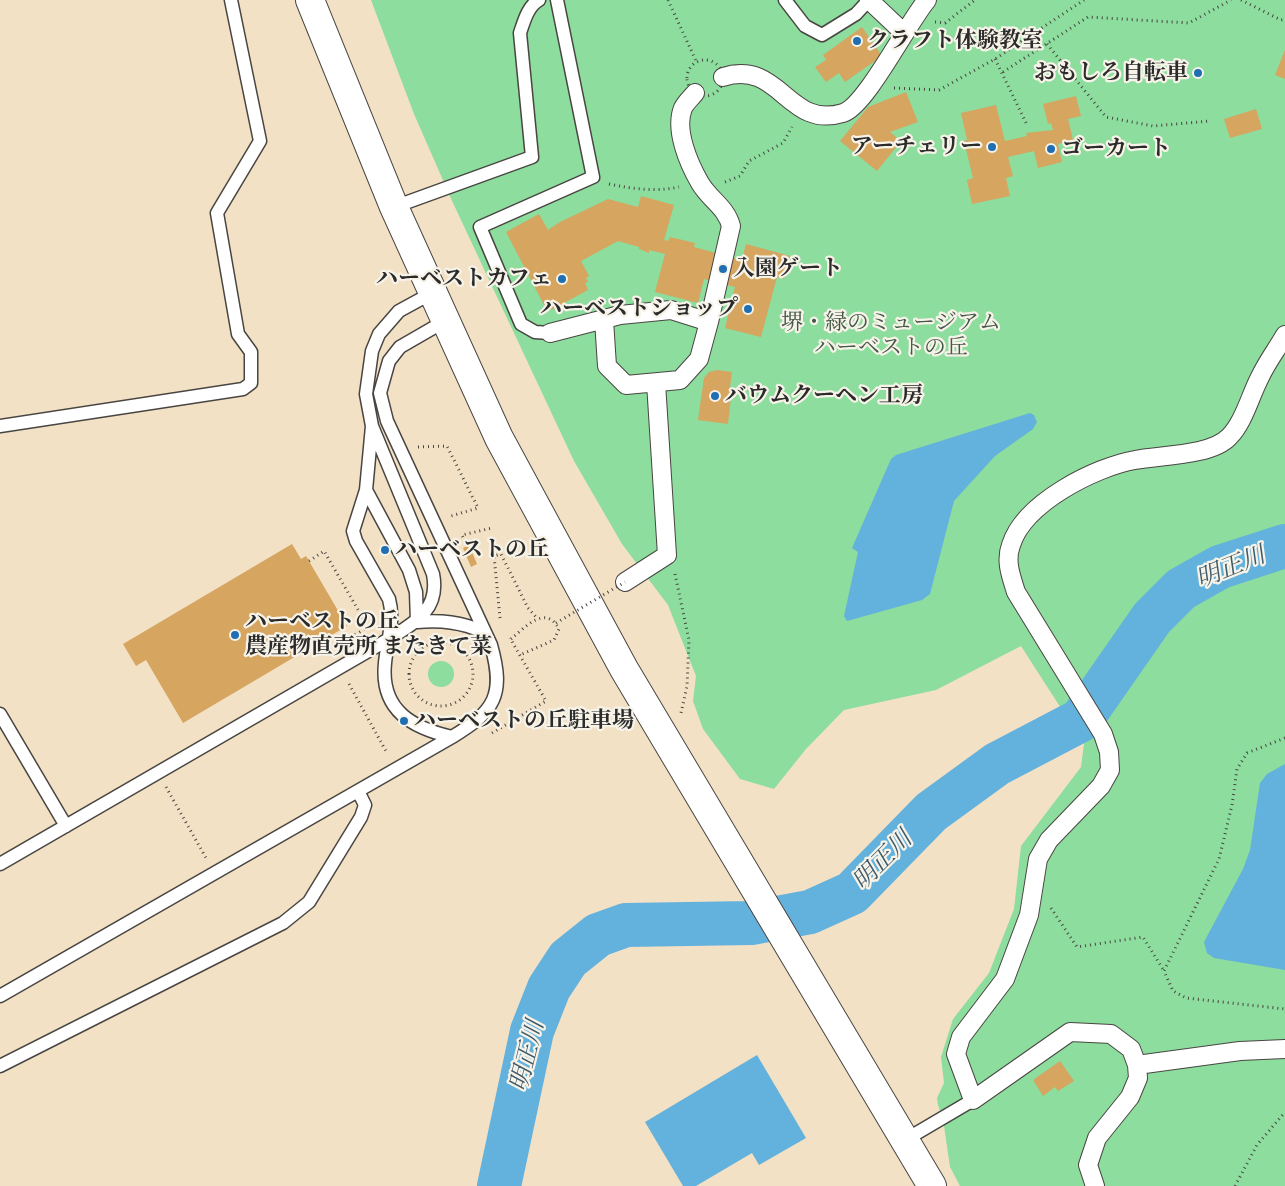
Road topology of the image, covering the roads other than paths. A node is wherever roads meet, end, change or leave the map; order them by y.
1 (231, 0) edge
2 (310, 0) edge
3 (540, 0) edge
4 (557, 0) edge
5 (785, 0) edge
6 (869, 0) edge
7 (923, 5) edge
8 (904, 32) junction
9 (723, 77) dead end
10 (695, 93) dead end
11 (394, 207) junction
12 (432, 293) junction
13 (604, 320) junction
14 (445, 321) junction
15 (709, 322) junction
16 (550, 333) joint
17 (1285, 335) edge
18 (656, 383) junction
19 (0, 426) edge
20 (372, 426) junction
21 (366, 490) junction
22 (625, 582) road end
23 (417, 622) junction
24 (484, 632) junction
25 (389, 639) junction
26 (0, 714) edge
27 (452, 737) junction
28 (358, 791) junction
29 (66, 826) junction
30 (0, 864) edge
31 (0, 996) edge
32 (1285, 1049) edge
33 (1137, 1065) junction
34 (0, 1066) edge
35 (973, 1100) junction
36 (905, 1140) junction
37 (932, 1186) edge
38 (1095, 1186) edge

1 - 19 lane
2 - 11 street
3 - 11 lane
4 - 16 lane
5 - 6 lane
6 - 8 street
7 - 8 street
8 - 9 street
10 - 15 street
11 - 12 street
12 - 14 street
12 - 20 lane
13 - 15 street
13 - 16 street
13 - 18 street
14 - 24 lane
14 - 36 street
15 - 18 street
17 - 35 street
18 - 22 street
20 - 21 lane
20 - 23 lane
21 - 23 lane
21 - 25 lane
23 - 24 lane
23 - 25 lane
24 - 27 lane
25 - 27 lane
25 - 29 lane
26 - 29 lane
27 - 28 lane
28 - 31 lane
28 - 34 lane
29 - 30 lane
32 - 33 street
33 - 35 street
33 - 38 street
35 - 36 lane
36 - 37 street

